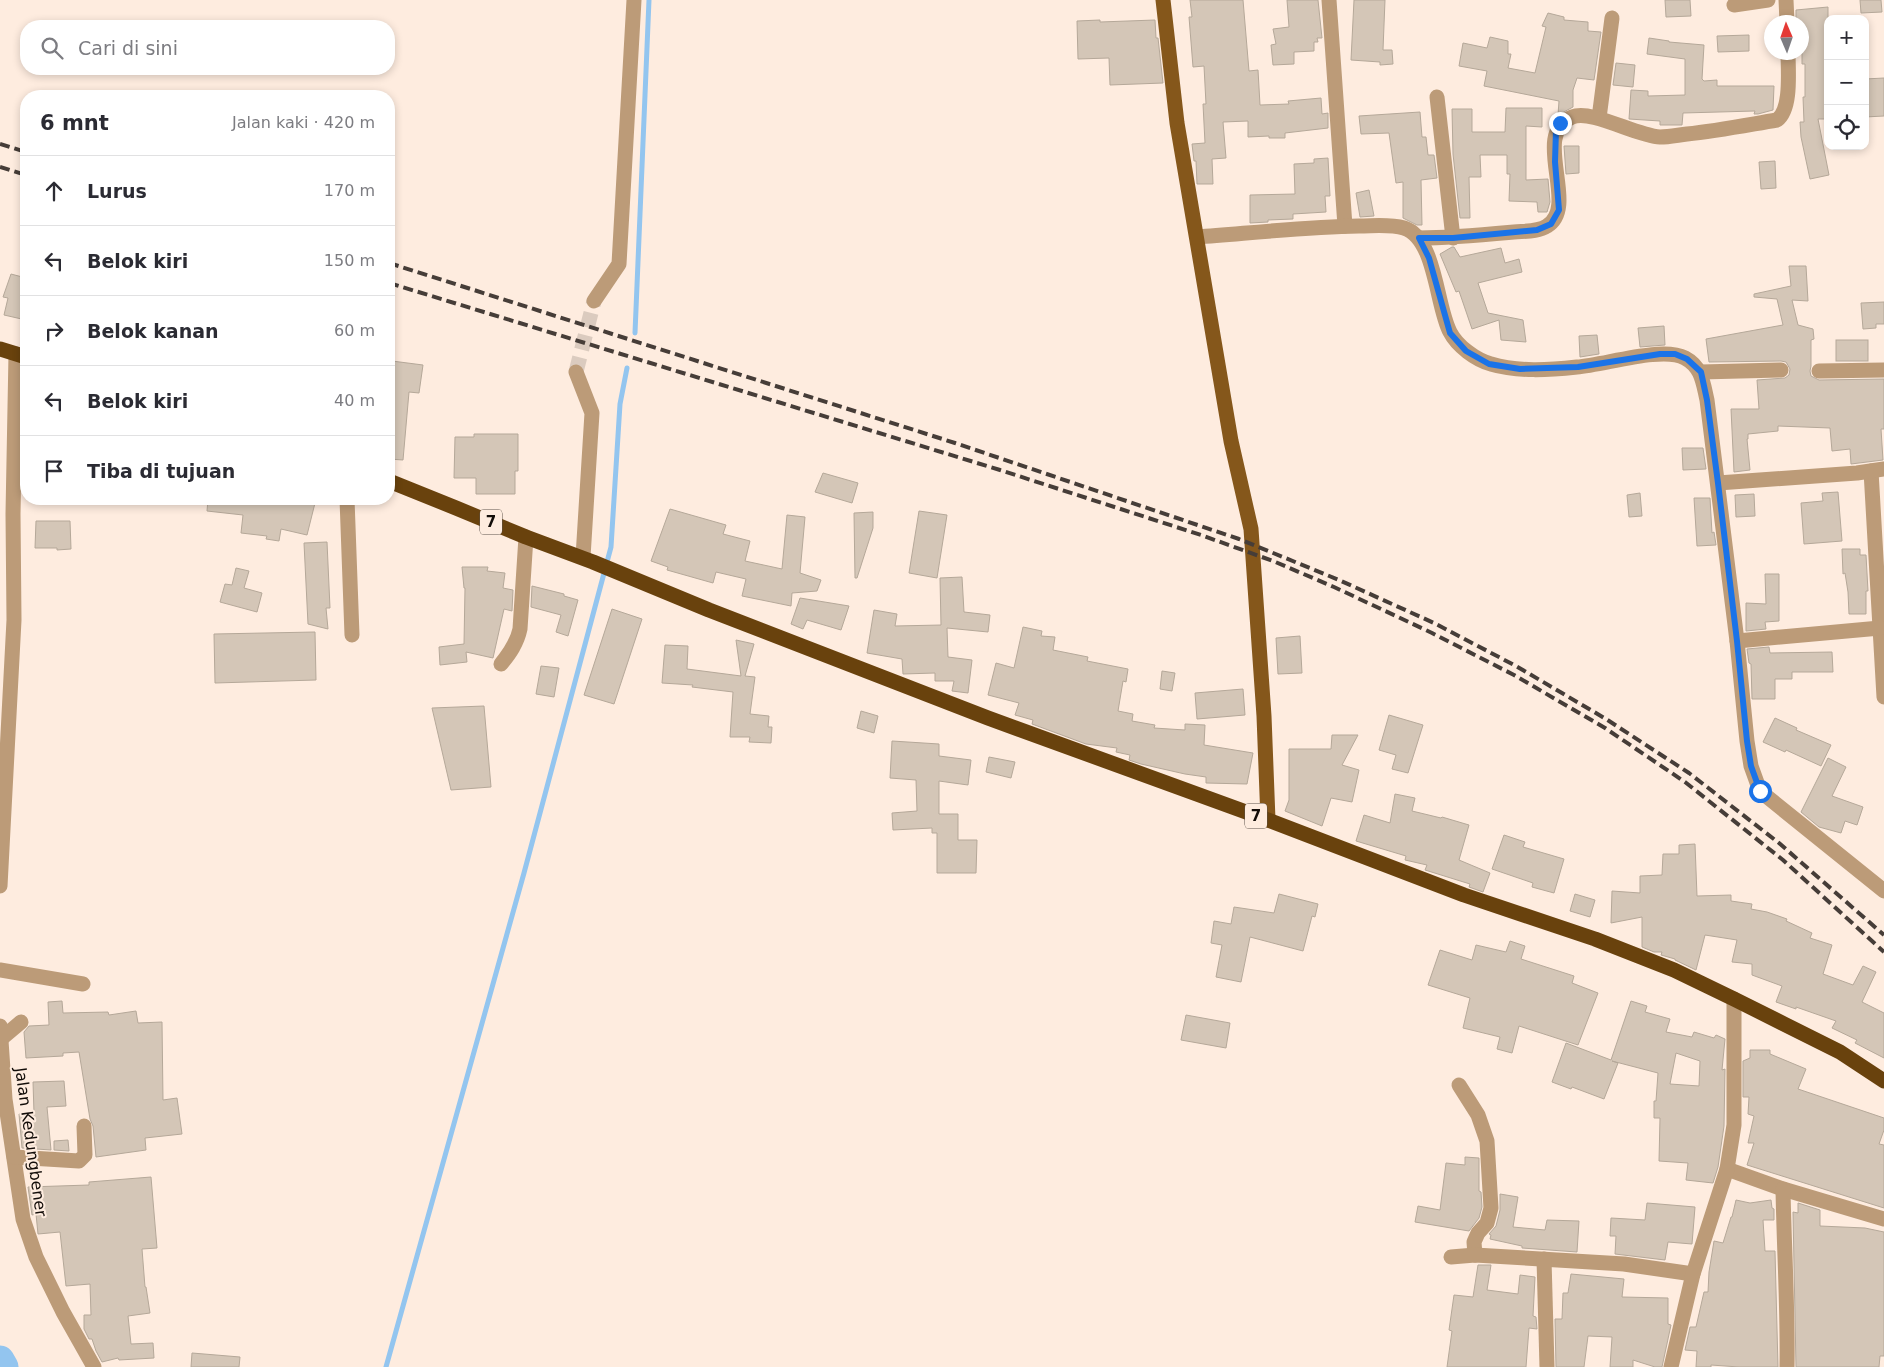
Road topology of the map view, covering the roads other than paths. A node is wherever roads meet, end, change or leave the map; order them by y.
1 (634, 0) edge
2 (1163, 0) edge
3 (1329, 0) edge
4 (1768, 0) edge
5 (1786, 0) edge
6 (1734, 4) dead end
7 (1787, 15) edge
8 (1612, 18) dead end
9 (1788, 60) edge
10 (1436, 97) dead end
11 (1599, 118) junction
12 (1345, 226) junction
13 (1197, 237) junction
14 (1419, 238) junction
15 (1453, 238) junction
16 (594, 301) tunnel mouth
17 (0, 349) edge
18 (20, 355) edge
19 (20, 366) edge
20 (1781, 370) dead end
21 (1884, 370) edge
22 (1820, 371) dead end
23 (576, 372) tunnel mouth
24 (1701, 372) junction
25 (1878, 470) edge
26 (395, 483) edge
27 (1718, 483) junction
28 (347, 505) edge
29 (6, 515) edge
30 (526, 537) junction
31 (588, 560) junction
32 (7, 620) edge
33 (1880, 628) junction
34 (352, 635) dead end
35 (1737, 641) junction
36 (501, 664) dead end
37 (1884, 697) edge
38 (4, 714) edge
39 (1268, 820) junction
40 (0, 872) edge
41 (0, 886) edge
42 (1884, 891) edge
43 (0, 970) edge
44 (83, 984) dead end
45 (1734, 999) junction
46 (21, 1022) dead end
47 (1, 1032) edge
48 (1884, 1081) edge
49 (1459, 1085) dead end
50 (84, 1126) dead end
51 (14, 1157) junction
52 (1727, 1169) junction
53 (1784, 1189) junction
54 (1884, 1218) edge
55 (1475, 1256) junction
56 (1450, 1257) dead end
57 (1544, 1259) junction
58 (1693, 1274) junction
59 (94, 1367) edge
60 (1547, 1367) edge
61 (1671, 1367) edge
62 (1787, 1367) edge

1 - 16 street
2 - 13 main road
3 - 12 street
4 - 6 street
5 - 7 street
8 - 11 street
9 - 11 street
10 - 15 street
11 - 15 street
12 - 13 street
12 - 14 street
13 - 39 main road
14 - 15 street
14 - 24 street
17 - 18 highway
19 - 29 street
20 - 24 street
21 - 22 street
23 - 31 street
24 - 27 street
25 - 27 street
25 - 33 street
26 - 30 highway, 7
27 - 35 street
28 - 34 street
29 - 32 street
30 - 31 highway, 7
30 - 36 street
31 - 39 highway, 7
32 - 38 street
33 - 35 street
33 - 37 street
35 - 42 street
38 - 40 street
39 - 45 highway, 7
40 - 41 street
43 - 44 street
45 - 48 highway, 7
45 - 52 street
46 - 47 street
47 - 51 street, Jalan Kedungbener
49 - 55 street
50 - 51 street
51 - 59 street, Jalan Kedungbener
52 - 53 street
52 - 58 street
53 - 54 street
53 - 62 street
55 - 56 street
55 - 57 street
57 - 58 street
57 - 60 street
58 - 61 street

